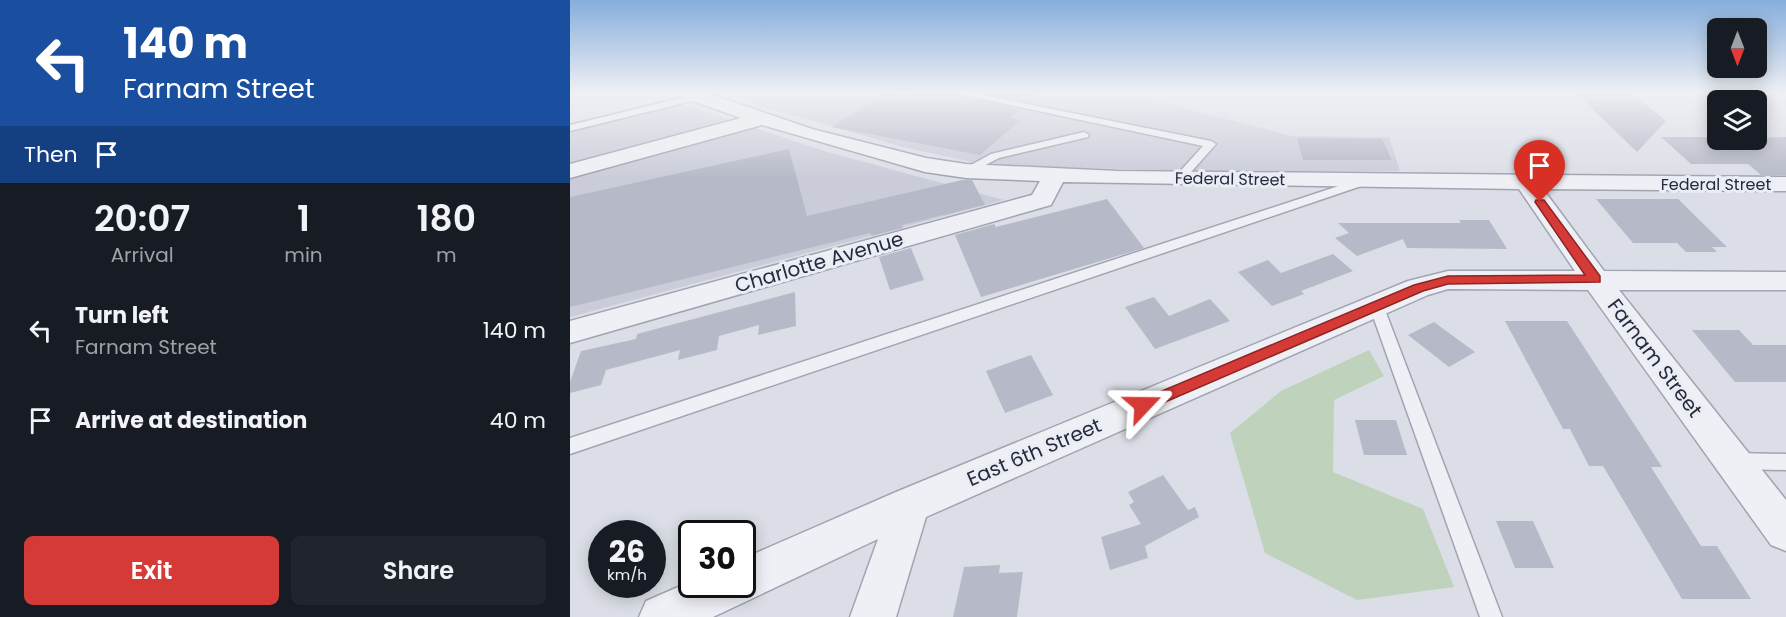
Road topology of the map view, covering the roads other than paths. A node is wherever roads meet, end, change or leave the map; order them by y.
1 (596, 121) edge
2 (754, 121) edge
3 (767, 121) edge
4 (1096, 121) edge
5 (570, 128) edge
6 (1084, 135) dead end
7 (570, 171) edge
8 (966, 171) junction
9 (1054, 177) junction
10 (1180, 178) junction
11 (1369, 180) junction
12 (1527, 183) junction
13 (1786, 184) edge
14 (1595, 279) junction
15 (1786, 281) edge
16 (1376, 305) junction
17 (570, 332) edge
18 (570, 446) edge
19 (1734, 461) junction
20 (1786, 462) edge
21 (910, 505) junction
22 (1786, 532) edge
23 (756, 575) edge
24 (704, 598) edge
25 (662, 617) edge
26 (873, 617) edge
27 (1491, 617) edge

1 - 5 lane
2 - 7 street
3 - 8 street, Federal Street
4 - 10 lane
6 - 8 lane
8 - 9 street, Federal Street
9 - 10 street, Federal Street
9 - 17 street, Charlotte Avenue
10 - 11 street, Federal Street
11 - 12 street, Federal Street
11 - 18 lane
12 - 13 street, Federal Street
12 - 14 street, Farnam Street
14 - 15 street, East 6th Street
14 - 16 street, East 6th Street
14 - 19 street, Farnam Street
16 - 21 street, East 6th Street
16 - 27 lane
19 - 20 lane
19 - 22 street, Farnam Street
21 - 23 street, East 6th Street
21 - 26 street
24 - 25 street

